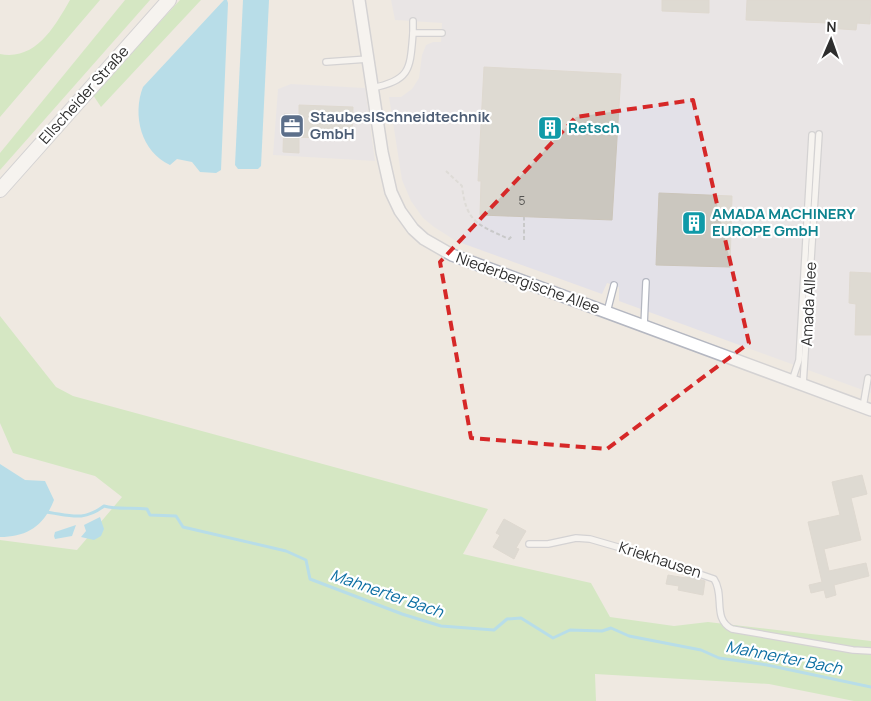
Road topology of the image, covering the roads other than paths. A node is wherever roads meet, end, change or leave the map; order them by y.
1 (170, 0) edge
2 (359, 0) edge
3 (413, 21) dead end
4 (413, 33) junction
5 (442, 33) dead end
6 (368, 60) junction
7 (326, 62) dead end
8 (372, 88) junction
9 (0, 190) edge
10 (646, 282) dead end
11 (614, 285) dead end
12 (607, 312) junction
13 (644, 326) junction
14 (868, 378) dead end
15 (798, 383) junction
16 (867, 408) edge
17 (529, 544) dead end
18 (871, 651) edge

1 - 9 street, Ellscheider Straße
2 - 6 street, Niederbergische Allee
3 - 4 lane
4 - 5 lane
4 - 8 lane
6 - 7 lane
6 - 8 street, Niederbergische Allee
8 - 12 street, Niederbergische Allee
10 - 13 lane
11 - 12 lane
12 - 13 street, Niederbergische Allee
13 - 15 street, Niederbergische Allee
14 - 16 lane
15 - 15 lane, Amada Allee
15 - 16 street, Niederbergische Allee
17 - 18 lane, Kriekhausen

